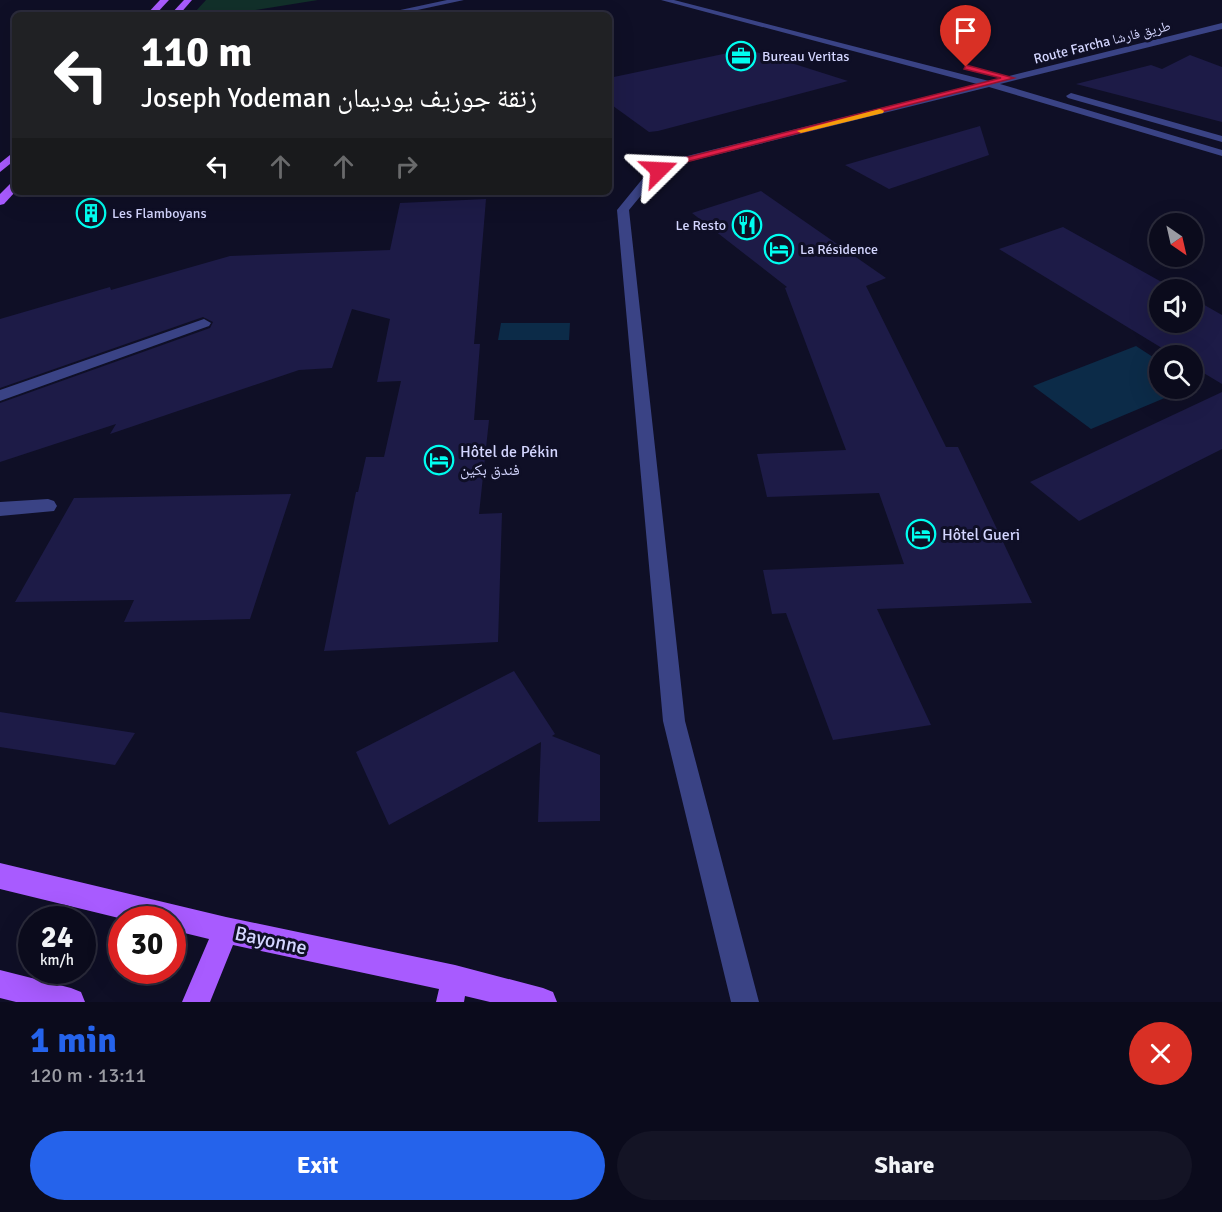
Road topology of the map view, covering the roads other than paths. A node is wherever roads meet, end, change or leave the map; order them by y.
1 (165, 0) edge
2 (188, 0) edge
3 (460, 0) edge
4 (665, 0) edge
5 (704, 0) edge
6 (153, 12) edge
7 (177, 12) edge
8 (397, 12) edge
9 (1222, 26) edge
10 (1010, 78) junction
11 (989, 84) junction
12 (1032, 85) dead end
13 (1066, 94) dead end
14 (1222, 139) edge
15 (1222, 153) edge
16 (12, 157) edge
17 (0, 169) edge
18 (12, 188) edge
19 (0, 201) edge
20 (204, 323) dead end
21 (0, 396) edge
22 (48, 506) dead end
23 (0, 509) edge
24 (0, 876) edge
25 (226, 930) junction
26 (0, 984) edge
27 (453, 991) edge
28 (71, 1002) edge
29 (196, 1002) edge
30 (543, 1002) edge
31 (745, 1002) edge

1 - 6 main road
2 - 7 main road
3 - 8 street
4 - 11 street
5 - 10 street
9 - 10 street, Route Farcha طريق فارشا
10 - 11 street, Route Farcha طريق فارشا
10 - 12 street
11 - 15 street
11 - 31 street, Route Farcha طريق فارشا
13 - 14 street
16 - 17 main road
18 - 19 main road
20 - 21 street
22 - 23 street
24 - 25 main road, Bayonne
25 - 27 main road, Bayonne
25 - 29 main road
26 - 28 main road
27 - 30 main road, Bayonne

